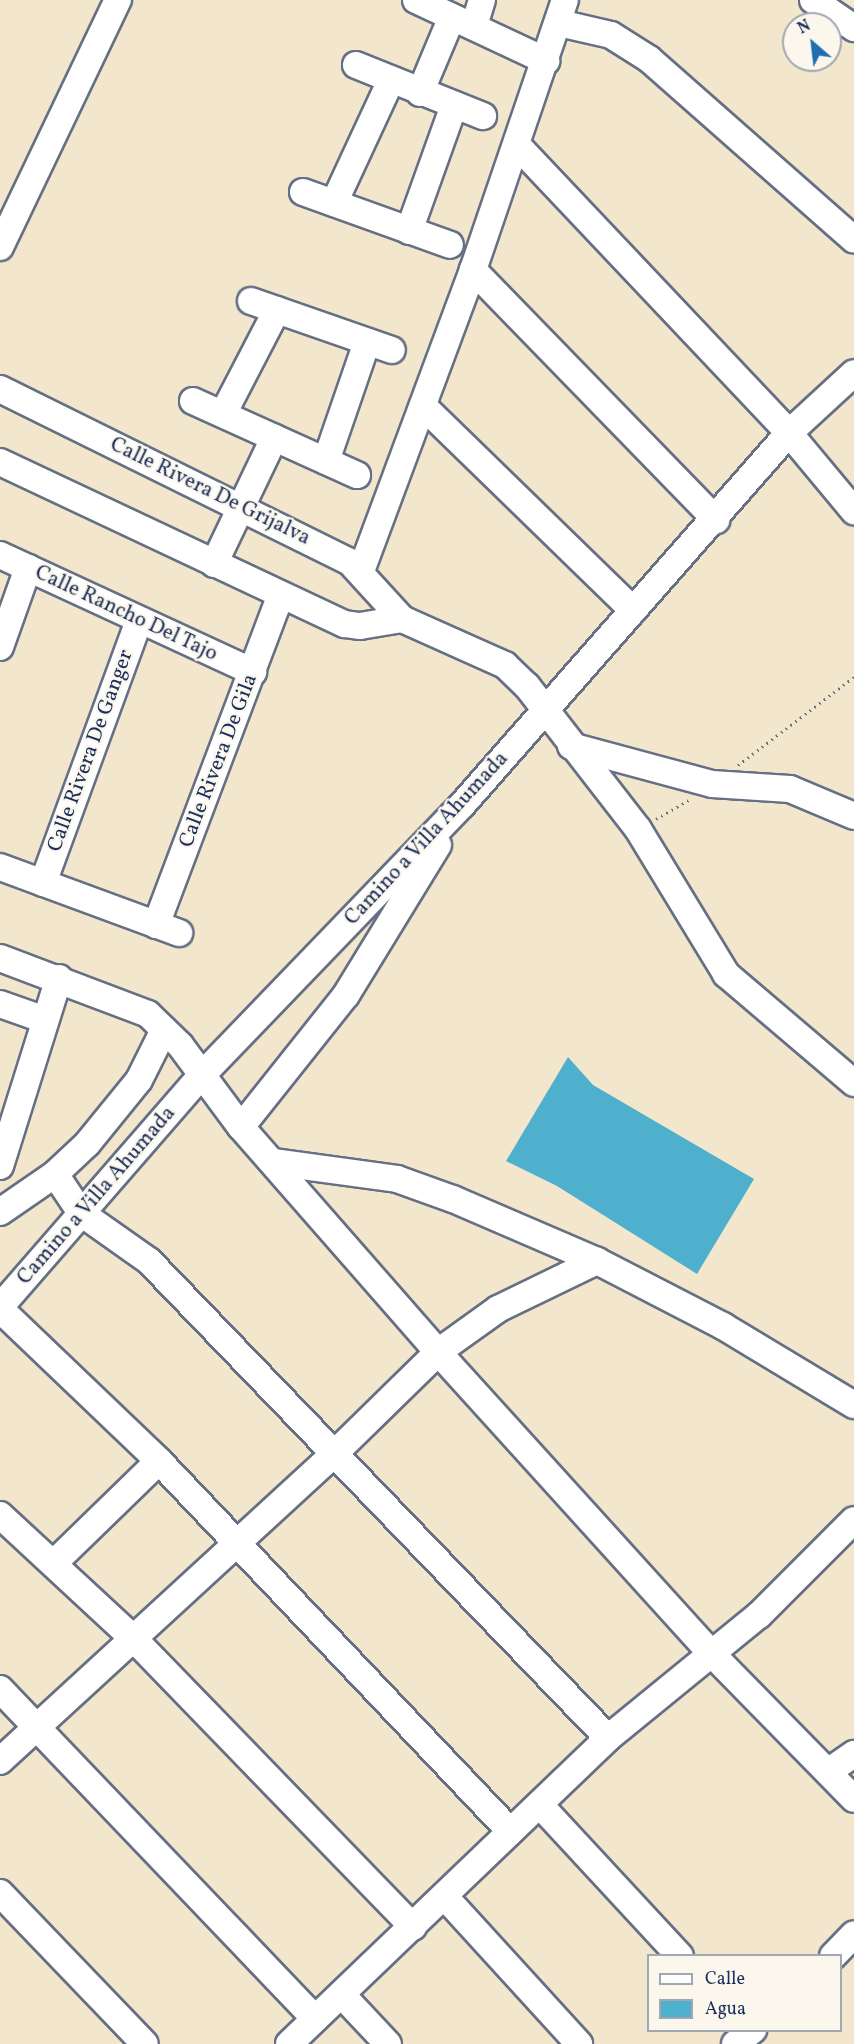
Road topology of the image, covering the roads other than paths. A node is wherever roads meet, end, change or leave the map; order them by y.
1 (118, 0) edge
2 (416, 0) edge
3 (482, 0) edge
4 (813, 0) edge
5 (562, 11) edge
6 (463, 22) junction
7 (854, 28) edge
8 (546, 61) junction
9 (356, 65) dead end
10 (391, 80) junction
11 (420, 93) junction
12 (454, 105) junction
13 (483, 116) dead end
14 (517, 145) junction
15 (303, 192) dead end
16 (334, 203) junction
17 (409, 231) junction
18 (854, 240) edge
19 (450, 245) dead end
20 (0, 247) edge
21 (473, 270) junction
22 (251, 301) dead end
23 (277, 310) junction
24 (367, 342) junction
25 (392, 350) dead end
26 (854, 373) edge
27 (0, 389) edge
28 (193, 400) dead end
29 (423, 406) junction
30 (223, 414) junction
31 (789, 433) junction
32 (274, 438) junction
33 (326, 461) junction
34 (0, 462) edge
35 (357, 475) dead end
36 (242, 507) junction
37 (854, 511) edge
38 (716, 520) junction
39 (0, 555) edge
40 (214, 564) junction
41 (28, 568) junction
42 (361, 571) junction
43 (280, 596) junction
44 (633, 610) junction
45 (402, 619) junction
46 (139, 620) junction
47 (0, 647) edge
48 (253, 672) junction
49 (545, 710) junction
50 (572, 746) junction
51 (462, 805) junction
52 (854, 816) edge
53 (0, 867) edge
54 (43, 883) junction
55 (0, 958) edge
56 (59, 978) junction
57 (0, 1004) edge
58 (45, 1020) junction
59 (164, 1030) junction
60 (202, 1075) junction
61 (854, 1083) edge
62 (241, 1127) junction
63 (273, 1162) junction
64 (0, 1166) edge
65 (55, 1174) junction
66 (0, 1212) edge
67 (81, 1213) junction
68 (597, 1261) junction
69 (0, 1308) edge
70 (438, 1352) junction
71 (854, 1405) edge
72 (334, 1454) junction
73 (159, 1461) junction
74 (0, 1515) edge
75 (854, 1521) edge
76 (237, 1542) junction
77 (55, 1562) junction
78 (134, 1639) junction
79 (711, 1653) junction
80 (0, 1689) edge
81 (36, 1728) junction
82 (608, 1738) junction
83 (854, 1754) edge
84 (0, 1761) edge
85 (828, 1772) junction
86 (854, 1799) edge
87 (540, 1805) junction
88 (511, 1832) junction
89 (0, 1893) edge
90 (445, 1897) junction
91 (413, 1927) junction
92 (854, 1934) edge
93 (678, 1954) edge
94 (835, 1954) edge
95 (342, 1995) junction
96 (315, 2019) junction
97 (145, 2044) edge
98 (289, 2044) edge
99 (388, 2044) edge
100 (579, 2044) edge

1 - 20 street
2 - 6 street
3 - 6 street
4 - 7 street
5 - 8 street
5 - 18 street
6 - 8 street
6 - 11 street
8 - 14 street
9 - 10 street
10 - 11 street
10 - 16 street
11 - 12 street
12 - 13 street
12 - 17 street
14 - 21 street
14 - 31 street
15 - 16 street
16 - 17 street
17 - 19 street
21 - 29 street
21 - 38 street
22 - 23 street
23 - 24 street
23 - 30 street
24 - 25 street
24 - 33 street
26 - 31 street, Camino a Villa Ahumada
27 - 36 street, Calle Rivera De Grijalva
28 - 30 street
29 - 42 street
29 - 44 street
30 - 32 street
31 - 37 street
31 - 38 street, Camino a Villa Ahumada
32 - 33 street
32 - 36 street
33 - 35 street
34 - 40 street
36 - 40 street
36 - 42 street, Calle Rivera De Grijalva
38 - 44 street, Camino a Villa Ahumada
39 - 41 street, Calle Rancho Del Tajo
40 - 43 street
41 - 46 street, Calle Rancho Del Tajo
41 - 47 street
42 - 45 street, Calle Rivera De Grijalva
43 - 45 street
43 - 48 street, Calle Rivera De Gila
44 - 49 street, Camino a Villa Ahumada
45 - 49 street
46 - 48 street, Calle Rancho Del Tajo
46 - 54 street, Calle Rivera De Ganger
48 - 54 street, Calle Rivera De Gila
49 - 50 street
49 - 51 street, Camino a Villa Ahumada
50 - 52 street
50 - 61 street
51 - 60 street, Camino a Villa Ahumada
51 - 62 street
53 - 54 street
55 - 56 street
56 - 58 street
56 - 59 street
57 - 58 street
58 - 64 street
59 - 60 street
59 - 65 street
60 - 62 street
60 - 67 street, Camino a Villa Ahumada
62 - 63 street
63 - 68 street
63 - 70 street
65 - 66 street
65 - 67 street
67 - 69 street, Camino a Villa Ahumada
67 - 72 street
68 - 70 street
68 - 71 street
69 - 73 street
70 - 72 street
70 - 79 street
72 - 76 street
72 - 82 street
73 - 76 street
73 - 77 street
74 - 77 street
75 - 79 street
76 - 78 street
76 - 88 street
77 - 78 street
78 - 81 street
78 - 91 street
79 - 82 street
79 - 85 street
80 - 81 street
81 - 84 street
81 - 96 street
82 - 87 street
83 - 85 street
85 - 86 street
87 - 88 street
87 - 93 street
88 - 90 street
89 - 97 street
90 - 91 street
90 - 100 street
91 - 95 street
92 - 94 street
95 - 96 street
95 - 99 street
96 - 98 street

